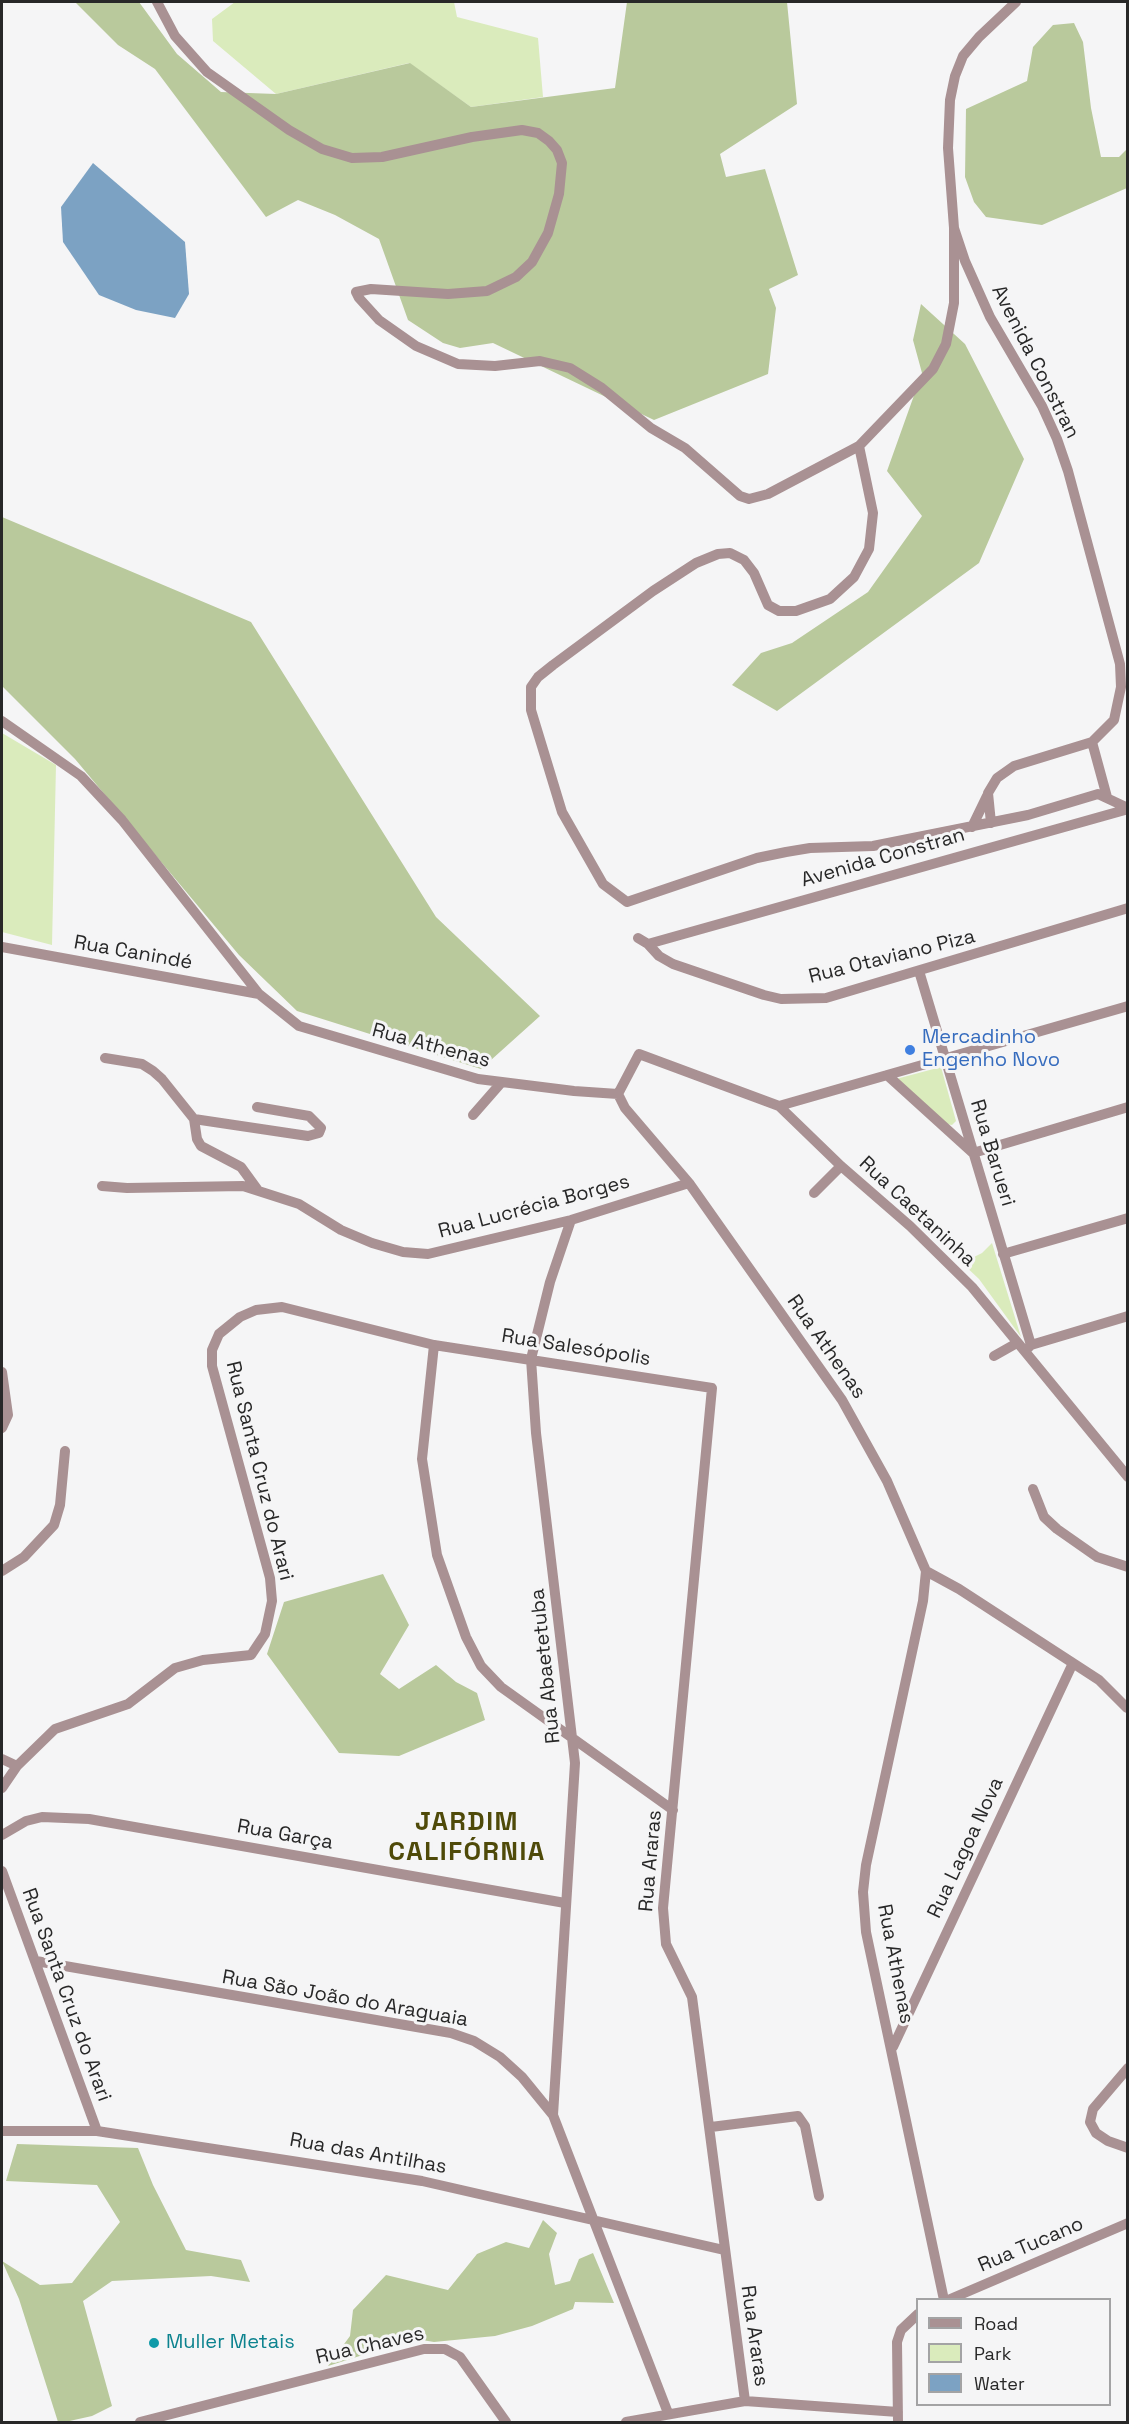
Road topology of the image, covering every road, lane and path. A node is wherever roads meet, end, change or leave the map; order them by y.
1 (157, 2) edge
2 (1016, 2) edge
3 (954, 228) junction
4 (859, 446) junction
5 (2, 721) edge
6 (1092, 742) junction
7 (987, 793) junction
8 (1107, 797) junction
9 (1128, 808) edge
10 (992, 823) junction
11 (972, 827) junction
12 (1128, 908) edge
13 (643, 941) joint
14 (2, 947) edge
15 (919, 971) junction
16 (259, 994) junction
17 (1128, 1006) edge
18 (105, 1058) dead end
19 (945, 1058) junction
20 (887, 1075) junction
21 (501, 1083) junction
22 (618, 1094) junction
23 (779, 1106) junction
24 (257, 1107) dead end
25 (1128, 1107) edge
26 (473, 1116) dead end
27 (194, 1119) junction
28 (973, 1153) junction
29 (841, 1166) junction
30 (689, 1183) junction
31 (102, 1186) dead end
32 (257, 1189) junction
33 (814, 1193) dead end
34 (1128, 1218) edge
35 (571, 1220) junction
36 (1004, 1254) junction
37 (1128, 1316) edge
38 (434, 1345) junction
39 (1024, 1346) junction
40 (994, 1356) dead end
41 (531, 1359) junction
42 (2, 1372) edge
43 (712, 1388) joint
44 (2, 1428) edge
45 (65, 1451) dead end
46 (1128, 1477) edge
47 (1033, 1489) dead end
48 (1128, 1567) edge
49 (2, 1571) edge
50 (926, 1571) junction
51 (1073, 1663) junction
52 (1127, 1708) edge
53 (569, 1735) junction
54 (2, 1759) edge
55 (17, 1766) junction
56 (2, 1788) edge
57 (673, 1810) junction
58 (2, 1835) edge
59 (2, 1871) edge
60 (565, 1903) junction
61 (36, 1961) junction
62 (893, 2047) junction
63 (1128, 2068) edge
64 (553, 2115) junction
65 (711, 2127) junction
66 (2, 2131) edge
67 (97, 2131) junction
68 (1128, 2148) edge
69 (819, 2196) dead end
70 (592, 2219) junction
71 (1128, 2223) edge
72 (724, 2250) junction
73 (946, 2298) edge
74 (951, 2298) edge
75 (916, 2316) edge
76 (745, 2401) junction
77 (668, 2413) junction
78 (898, 2417) edge
79 (140, 2422) edge
80 (506, 2422) edge
81 (626, 2422) edge

1 - 4 street
2 - 3 street, Avenida Constran
3 - 4 street
3 - 6 street, Avenida Constran
4 - 11 street
5 - 16 street, Rua Athenas
6 - 7 street, Avenida Constran
6 - 8 street
7 - 10 street
7 - 11 street, Avenida Constran
8 - 9 street
8 - 10 street
9 - 13 street, Avenida Constran
10 - 11 street
12 - 15 street, Rua Otaviano Piza
13 - 15 street, Rua Otaviano Piza
14 - 16 street, Rua Canindé
15 - 19 street, Rua Barueri
16 - 21 street, Rua Athenas
17 - 19 street
18 - 27 street
19 - 20 street
19 - 28 street, Rua Barueri
20 - 23 street
20 - 28 street
21 - 22 street, Rua Athenas
21 - 26 street
22 - 23 street
22 - 30 street, Rua Athenas
23 - 29 street, Rua Caetaninha
24 - 27 street
25 - 28 street
27 - 32 street
28 - 36 street, Rua Barueri
29 - 33 street
29 - 39 street, Rua Caetaninha
30 - 35 street, Rua Lucrécia Borges
30 - 50 street, Rua Athenas
31 - 32 street, Rua Lucrécia Borges
32 - 35 street, Rua Lucrécia Borges
34 - 36 street
35 - 41 street, Rua Abaetetuba
36 - 39 street, Rua Barueri
37 - 39 street
38 - 41 street, Rua Salesópolis
38 - 53 street
38 - 55 street, Rua Santa Cruz do Arari
39 - 40 street
39 - 46 street, Rua Caetaninha
41 - 43 street, Rua Salesópolis
41 - 53 street, Rua Abaetetuba
42 - 44 street
43 - 57 street, Rua Araras
45 - 49 street
47 - 48 street
50 - 51 street
50 - 62 street, Rua Athenas
51 - 52 street
51 - 62 street, Rua Lagoa Nova
53 - 57 street
53 - 60 street, Rua Abaetetuba
54 - 55 street
55 - 56 street, Rua Santa Cruz do Arari
57 - 65 street, Rua Araras
58 - 60 street, Rua Garça
59 - 61 street, Rua Santa Cruz do Arari
60 - 64 street, Rua Abaetetuba
61 - 64 street, Rua São João do Araguaia
61 - 67 street, Rua Santa Cruz do Arari
62 - 73 street, Rua Athenas
63 - 68 street
64 - 70 street, Rua São João do Araguaia
65 - 69 street
65 - 72 street, Rua Araras
66 - 67 street, Rua das Antilhas
67 - 70 street, Rua das Antilhas
70 - 72 street, Rua das Antilhas
70 - 77 street, Rua São João do Araguaia
71 - 74 street, Rua Tucano
72 - 76 street, Rua Araras
75 - 78 street
76 - 77 street
76 - 78 street
77 - 81 street
79 - 80 street, Rua Chaves

